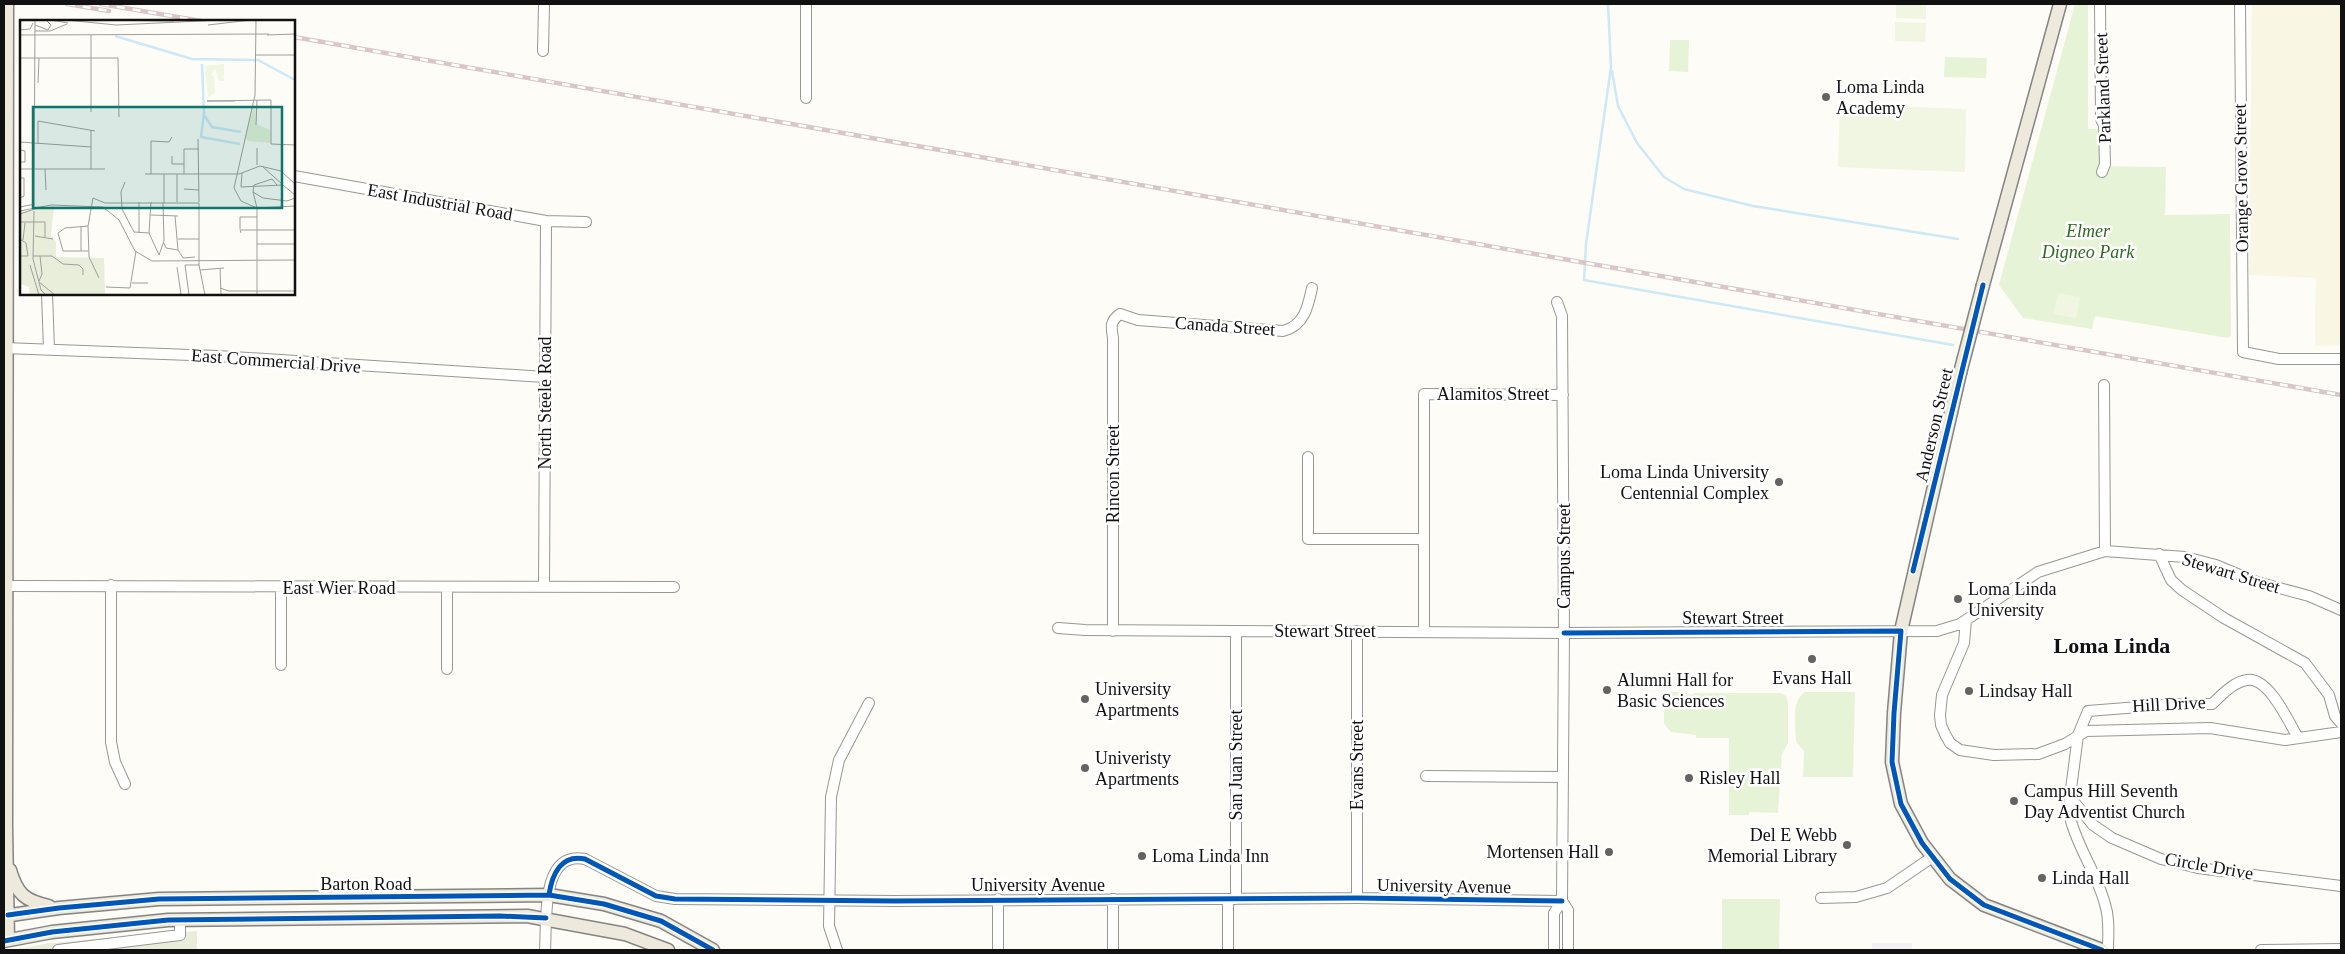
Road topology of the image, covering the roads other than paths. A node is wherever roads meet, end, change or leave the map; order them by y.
1 (7, 4) edge
2 (544, 4) edge
3 (806, 4) edge
4 (2060, 4) edge
5 (2100, 4) edge
6 (2240, 4) edge
7 (543, 50) dead end
8 (806, 98) dead end
9 (2102, 172) dead end
10 (295, 176) edge
11 (546, 221) junction
12 (586, 222) dead end
13 (1312, 288) dead end
14 (47, 295) edge
15 (1557, 302) dead end
16 (1114, 318) joint
17 (5, 348) edge
18 (49, 349) junction
19 (2341, 359) edge
20 (545, 377) junction
21 (2104, 385) dead end
22 (1562, 395) junction
23 (1308, 457) dead end
24 (1424, 539) junction
25 (2105, 550) junction
26 (2159, 554) junction
27 (111, 585) junction
28 (5, 586) edge
29 (544, 586) junction
30 (446, 587) junction
31 (674, 587) dead end
32 (282, 588) junction
33 (2341, 610) edge
34 (1966, 620) junction
35 (1058, 628) dead end
36 (1113, 631) junction
37 (1236, 631) junction
38 (1358, 631) junction
39 (1424, 631) junction
40 (1901, 631) junction
41 (1564, 633) junction
42 (281, 665) dead end
43 (446, 669) dead end
44 (869, 703) dead end
45 (2341, 722) edge
46 (2341, 732) edge
47 (2078, 735) junction
48 (2298, 738) junction
49 (1426, 776) dead end
50 (1563, 777) junction
51 (125, 784) dead end
52 (2070, 797) junction
53 (5, 806) edge
54 (6, 849) junction
55 (1932, 858) junction
56 (2341, 886) edge
57 (549, 895) junction
58 (1357, 898) junction
59 (1821, 898) dead end
60 (998, 899) junction
61 (1113, 899) junction
62 (1232, 899) junction
63 (828, 900) junction
64 (1562, 901) junction
65 (59, 908) junction
66 (6, 916) edge
67 (546, 918) junction
68 (180, 920) junction
69 (7, 944) edge
70 (2341, 949) edge
71 (58, 950) edge
72 (545, 950) edge
73 (668, 950) edge
74 (714, 950) edge
75 (837, 950) edge
76 (998, 950) edge
77 (1113, 950) edge
78 (1228, 950) edge
79 (1554, 950) edge
80 (1568, 950) edge
81 (2102, 950) edge
82 (2108, 950) edge
83 (2261, 950) edge

1 - 17 main road
2 - 7 street
3 - 8 street
4 - 40 main road, Anderson Street, bridge
5 - 9 street, Parkland Street
6 - 19 street, Orange Grove Street
10 - 11 street, East Industrial Road
11 - 12 street, East Industrial Road
11 - 20 street, North Steele Road
13 - 16 street, Canada Street
14 - 18 street
15 - 22 street, Campus Street
16 - 36 street, Rincon Street
17 - 18 street, East Commercial Drive
17 - 28 main road
18 - 20 street, East Commercial Drive
20 - 29 street, North Steele Road
21 - 25 street
22 - 24 street, Alamitos Street
22 - 41 street, Campus Street
23 - 24 street
24 - 39 street
25 - 26 street, Stewart Street
25 - 34 street, Stewart Street
26 - 33 street, Stewart Street
26 - 45 street
27 - 28 street, East Wier Road
27 - 32 street, East Wier Road
27 - 51 street
28 - 53 main road
29 - 30 street, East Wier Road
29 - 31 street, East Wier Road
30 - 32 street, East Wier Road
30 - 43 street
32 - 42 street
34 - 40 street, Stewart Street
34 - 47 street
35 - 36 street, Stewart Street
36 - 37 street, Stewart Street
37 - 38 street, Stewart Street
37 - 62 street, San Juan Street
38 - 39 street, Stewart Street
38 - 58 street, Evans Street
39 - 41 street, Stewart Street
40 - 41 street, Stewart Street
40 - 55 main road, Anderson Street
41 - 50 street, Campus Street
44 - 63 street
46 - 48 street
47 - 48 street
47 - 48 street, Hill Drive
47 - 52 street
49 - 50 street
50 - 64 street, Campus Street
52 - 56 street, Circle Drive
52 - 82 street
53 - 54 main road
54 - 65 main road
54 - 66 main road
55 - 59 street
55 - 81 main road, Anderson Street
57 - 63 street, University Avenue
57 - 65 main road, Barton Road
57 - 67 street
57 - 74 main road, Barton Road
58 - 62 street, University Avenue
58 - 64 street, University Avenue
60 - 61 street, University Avenue
60 - 63 street, University Avenue
60 - 76 street
61 - 62 street, University Avenue
61 - 77 street
62 - 78 street, San Juan Street
63 - 75 street
64 - 79 street, Campus Street
64 - 80 street, Campus Street
65 - 66 main road, Barton Road
66 - 69 main road
67 - 68 main road, Barton Road
67 - 72 street
67 - 73 main road, Barton Road
68 - 69 main road, Barton Road
68 - 71 street
70 - 83 street

